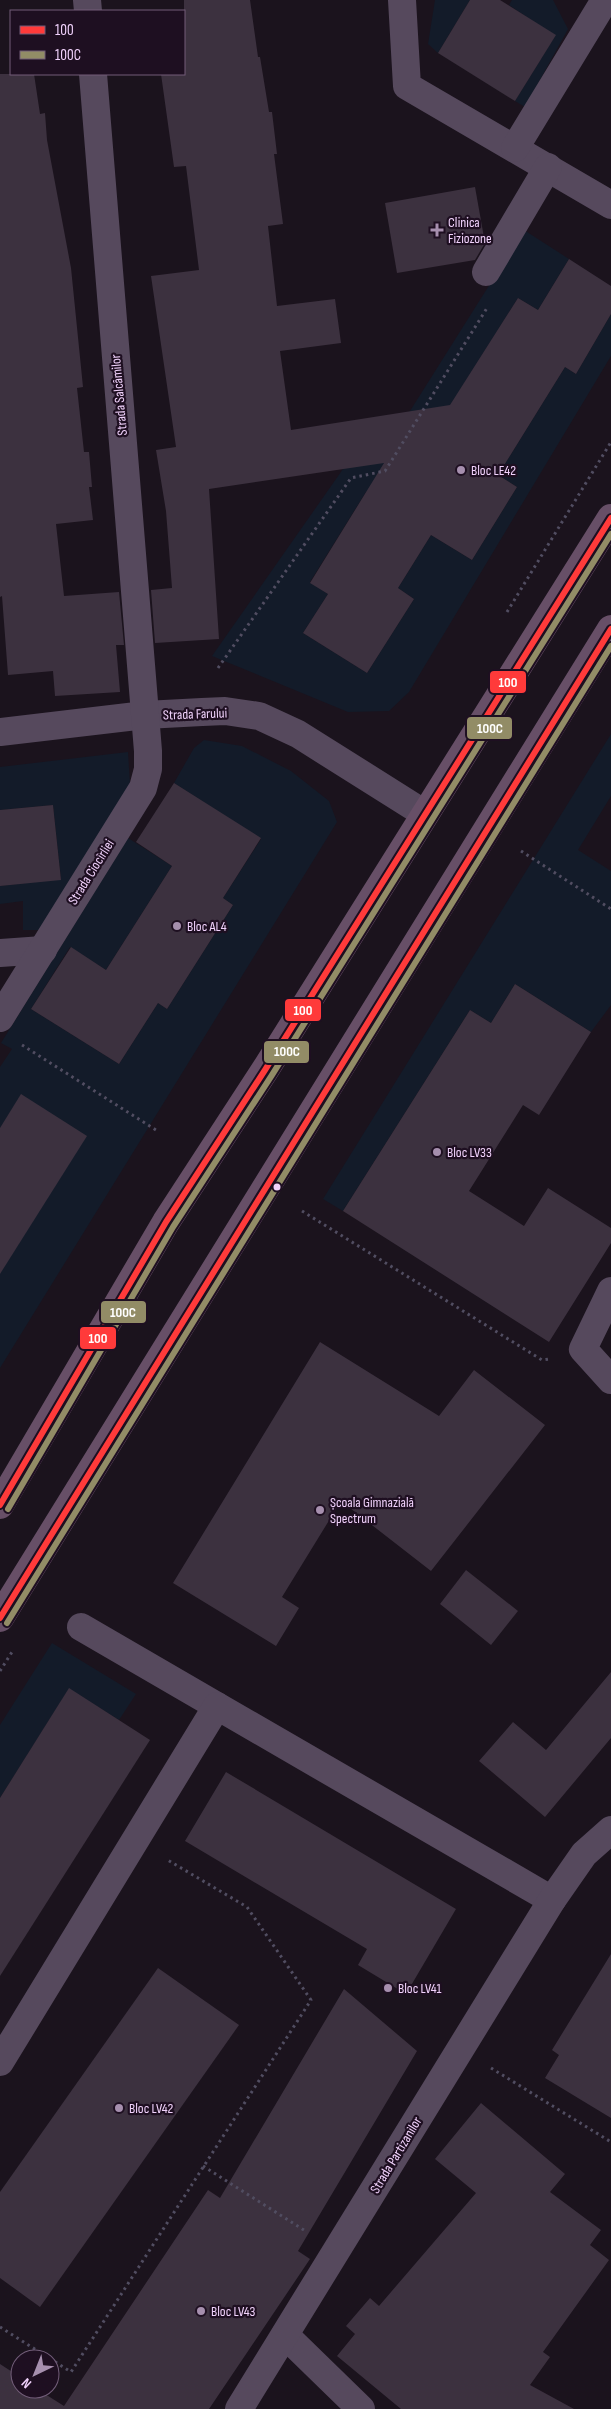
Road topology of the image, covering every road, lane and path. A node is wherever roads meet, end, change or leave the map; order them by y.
1 (402, 0) edge
2 (605, 0) edge
3 (93, 75) edge
4 (515, 148) junction
5 (548, 167) junction
6 (611, 205) edge
7 (486, 272) dead end
8 (488, 307) dead end
9 (611, 442) edge
10 (611, 518) edge
11 (504, 617) dead end
12 (611, 629) edge
13 (218, 668) dead end
14 (145, 715) junction
15 (0, 732) edge
16 (425, 814) junction
17 (521, 851) dead end
18 (611, 909) edge
19 (42, 950) junction
20 (0, 953) edge
21 (0, 1018) edge
22 (16, 1042) dead end
23 (156, 1130) dead end
24 (302, 1211) dead end
25 (611, 1291) edge
26 (583, 1349) junction
27 (611, 1380) edge
28 (0, 1505) edge
29 (0, 1618) edge
30 (81, 1627) dead end
31 (217, 1706) junction
32 (611, 1830) edge
33 (135, 1841) junction
34 (552, 1900) junction
35 (460, 2049) junction
36 (0, 2062) edge
37 (611, 2142) edge
38 (204, 2166) junction
39 (337, 2251) junction
40 (0, 2327) edge
41 (285, 2335) junction
42 (239, 2409) edge
43 (361, 2409) edge

1 - 4 street
2 - 4 street
3 - 14 street, Strada Salcâmilor
4 - 5 street
5 - 6 street
5 - 7 street
8 - 13 path
9 - 11 path
10 - 16 main road
12 - 29 main road
14 - 15 street, Strada Farului
14 - 16 street, Strada Farului
14 - 19 street, Strada Ciocîrliei
16 - 28 main road
17 - 18 path
19 - 20 street
19 - 21 street, Strada Ciocîrliei
22 - 23 path
24 - 26 path
25 - 26 street
26 - 27 street
30 - 31 street
31 - 33 street
31 - 34 street
32 - 34 street, Strada Partizanilor
33 - 36 street
33 - 38 path
34 - 35 street, Strada Partizanilor
35 - 37 path
35 - 39 street, Strada Partizanilor
38 - 39 path
38 - 40 path
39 - 41 street, Strada Partizanilor
41 - 42 street, Strada Partizanilor
41 - 43 street

